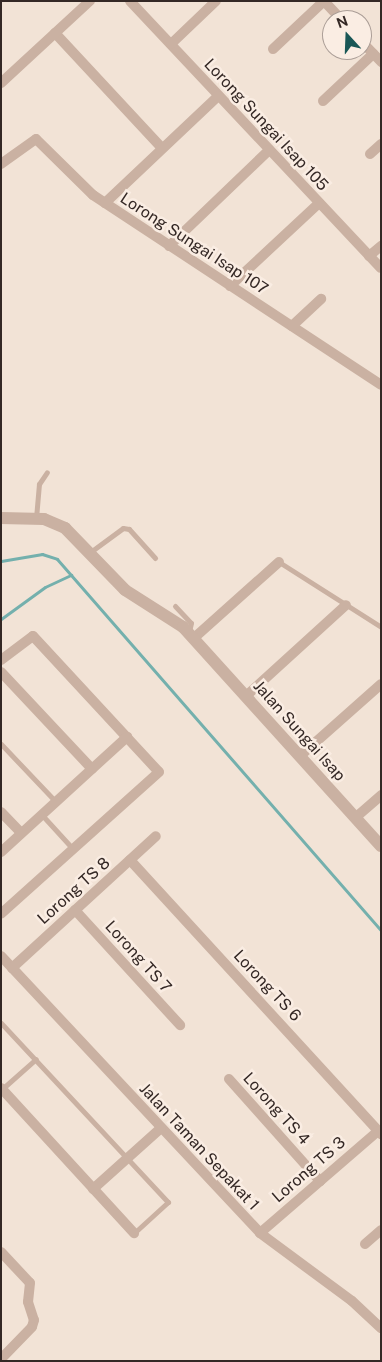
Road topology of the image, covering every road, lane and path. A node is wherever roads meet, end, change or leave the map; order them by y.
1 (90, 1) edge
2 (130, 1) edge
3 (216, 1) edge
4 (324, 1) edge
5 (55, 33) junction
6 (170, 44) junction
7 (273, 49) dead end
8 (377, 58) edge
9 (1, 83) edge
10 (218, 96) junction
11 (323, 101) dead end
12 (381, 144) edge
13 (162, 148) junction
14 (269, 150) junction
15 (370, 154) dead end
16 (1, 164) edge
17 (105, 202) junction
18 (319, 203) junction
19 (169, 246) junction
20 (381, 246) edge
21 (370, 256) junction
22 (381, 268) edge
23 (230, 286) junction
24 (321, 299) dead end
25 (292, 326) junction
26 (381, 385) edge
27 (47, 472) dead end
28 (1, 518) edge
29 (36, 518) junction
30 (89, 553) junction
31 (155, 558) dead end
32 (279, 562) joint
33 (346, 605) junction
34 (175, 606) dead end
35 (381, 627) edge
36 (191, 635) junction
37 (1, 660) edge
38 (1, 672) edge
39 (381, 684) edge
40 (246, 696) junction
41 (127, 737) junction
42 (1, 744) edge
43 (300, 756) junction
44 (92, 769) junction
45 (381, 796) edge
46 (56, 802) junction
47 (1, 812) edge
48 (42, 815) junction
49 (355, 818) junction
50 (21, 833) junction
51 (156, 836) dead end
52 (381, 846) edge
53 (73, 850) junction
54 (1, 852) edge
55 (130, 860) junction
56 (75, 910) junction
57 (1, 914) edge
58 (1, 956) edge
59 (12, 968) junction
60 (1, 1023) edge
61 (180, 1025) dead end
62 (36, 1059) junction
63 (229, 1079) dead end
64 (2, 1088) edge
65 (161, 1128) junction
66 (379, 1132) edge
67 (128, 1158) junction
68 (320, 1181) junction
69 (93, 1189) junction
70 (381, 1230) edge
71 (134, 1233) joint
72 (260, 1233) junction
73 (364, 1244) dead end
74 (1, 1252) edge
75 (381, 1328) edge
76 (1, 1359) edge

1 - 5 street
2 - 6 street, Lorong Sungai Isap 105
3 - 6 street
4 - 7 street
5 - 9 street
5 - 13 street
6 - 10 street, Lorong Sungai Isap 105
8 - 11 street
10 - 13 street
10 - 14 street, Lorong Sungai Isap 105
12 - 15 street
13 - 17 street
14 - 18 street, Lorong Sungai Isap 105
14 - 19 street
16 - 17 street, Lorong Sungai Isap 107
17 - 19 street, Lorong Sungai Isap 107
18 - 21 street, Lorong Sungai Isap 105
18 - 23 street
19 - 23 street, Lorong Sungai Isap 107
20 - 21 street
21 - 22 street, Lorong Sungai Isap 105
23 - 25 street, Lorong Sungai Isap 107
24 - 25 street
25 - 26 street, Lorong Sungai Isap 107
27 - 29 lane
28 - 29 street, Jalan Sungai Isap
29 - 30 street, Jalan Sungai Isap
30 - 31 lane
30 - 36 street, Jalan Sungai Isap
32 - 33 lane
32 - 36 street
33 - 35 lane
33 - 40 street
34 - 36 lane
36 - 40 street, Jalan Sungai Isap
37 - 41 street
38 - 44 street
39 - 43 street
40 - 43 street, Jalan Sungai Isap
41 - 44 street
41 - 53 street
42 - 46 lane
43 - 49 street, Jalan Sungai Isap
44 - 46 street
45 - 49 street
46 - 48 street
47 - 50 street
48 - 50 street
48 - 53 lane
49 - 52 street, Jalan Sungai Isap
50 - 54 street
51 - 55 street, Lorong TS 8
53 - 57 street
55 - 56 street, Lorong TS 8
55 - 66 street, Lorong TS 6
56 - 59 street, Lorong TS 8
56 - 61 street, Lorong TS 7
58 - 59 street, Jalan Taman Sepakat 1
59 - 65 street, Jalan Taman Sepakat 1
60 - 62 lane
62 - 64 lane
62 - 67 lane
63 - 68 street, Lorong TS 4
64 - 69 street
65 - 67 street
65 - 72 street, Jalan Taman Sepakat 1
66 - 68 street, Lorong TS 3
67 - 69 street
67 - 71 lane
68 - 72 street, Lorong TS 3
69 - 71 street
70 - 73 street
72 - 75 street, Jalan Taman Sepakat 1
74 - 76 street

